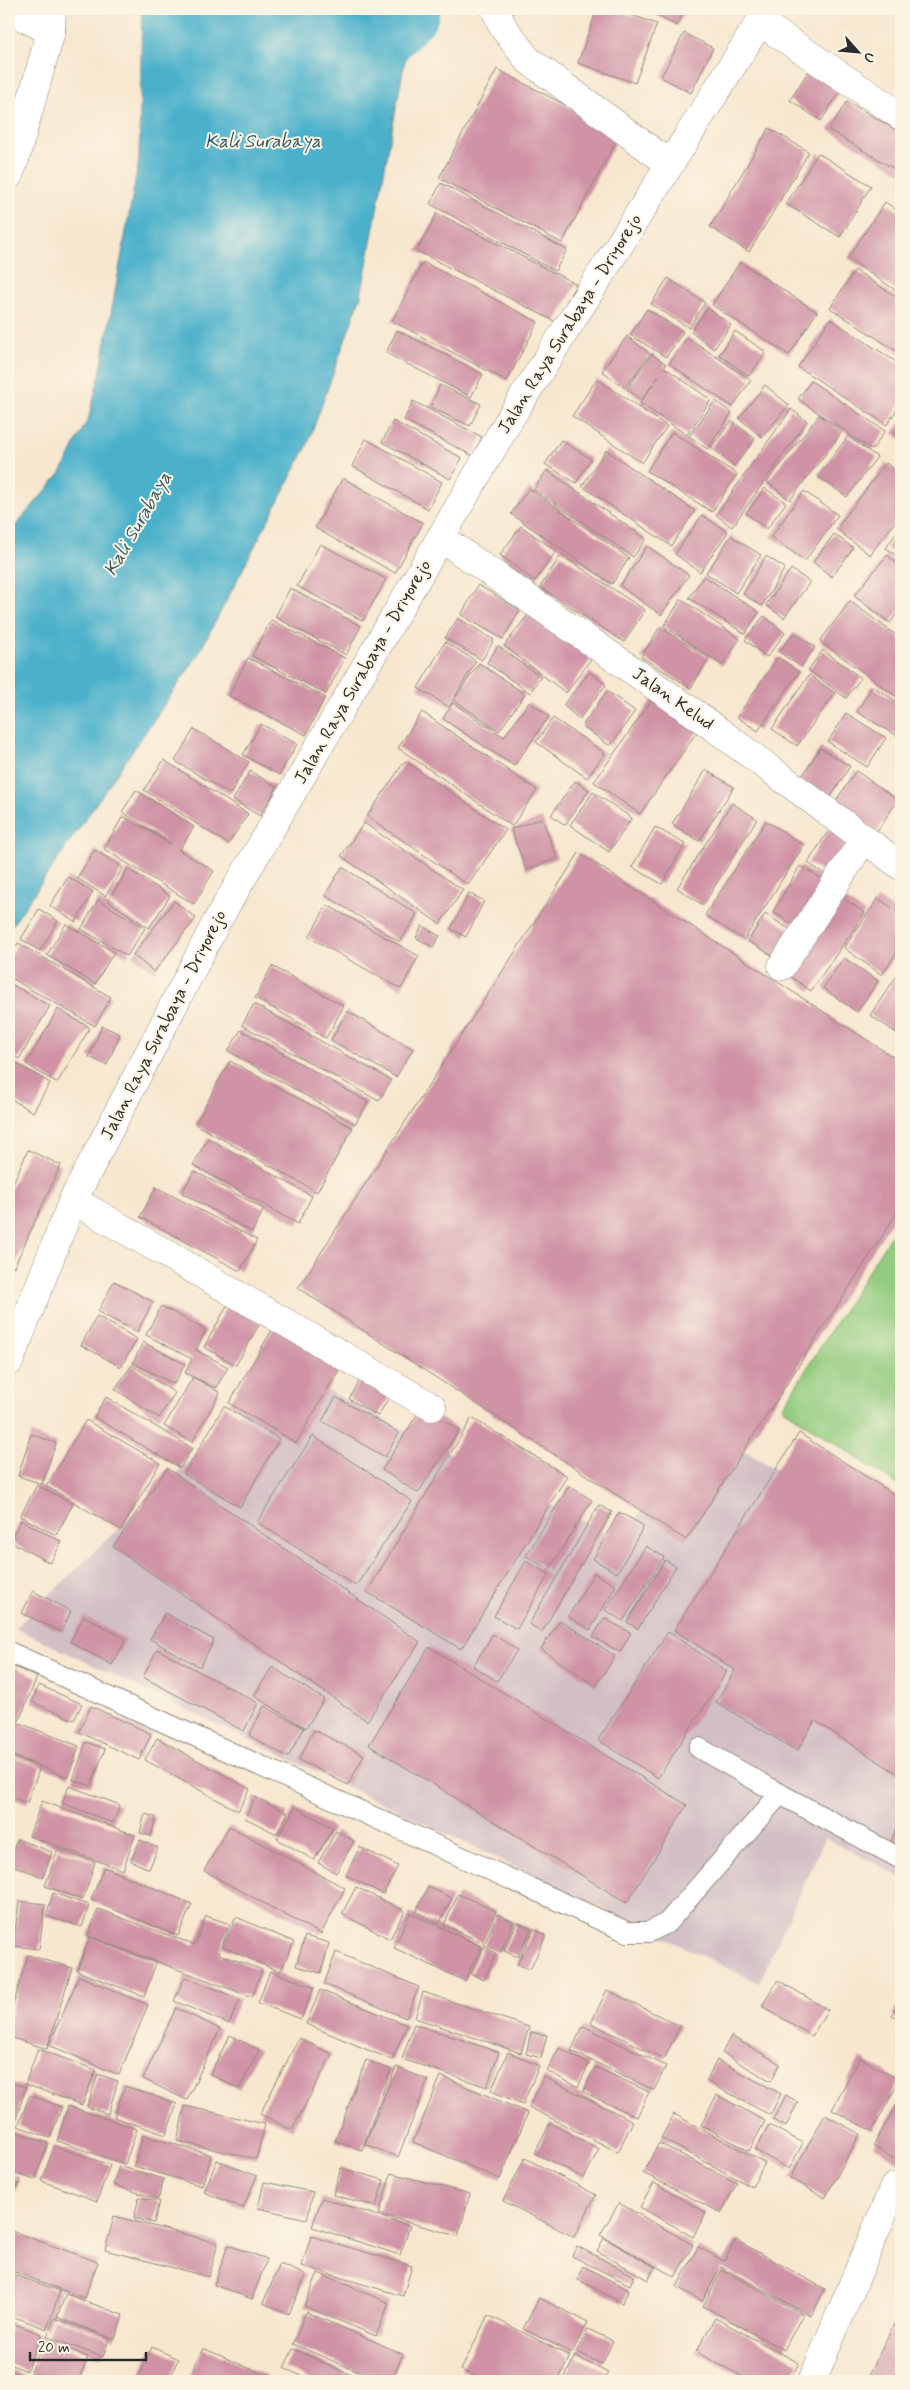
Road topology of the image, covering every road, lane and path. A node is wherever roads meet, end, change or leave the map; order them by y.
1 (495, 9) edge
2 (9, 10) edge
3 (764, 15) edge
4 (51, 20) edge
5 (901, 116) edge
6 (670, 164) junction
7 (9, 175) edge
8 (441, 538) junction
9 (864, 839) junction
10 (899, 860) edge
11 (782, 966) dead end
12 (74, 1200) junction
13 (9, 1362) edge
14 (432, 1407) dead end
15 (9, 1652) edge
16 (699, 1748) dead end
17 (780, 1794) junction
18 (901, 1860) edge
19 (894, 2187) dead end
20 (812, 2381) edge

1 - 6 street
2 - 4 street
3 - 5 street
3 - 6 street, Jalan Raya Surabaya - Driyorejo
4 - 7 street
6 - 8 street, Jalan Raya Surabaya - Driyorejo
8 - 9 street, Jalan Kelud
8 - 12 street, Jalan Raya Surabaya - Driyorejo
9 - 10 street, Jalan Kelud
9 - 11 street
12 - 13 street, Jalan Raya Surabaya - Driyorejo
12 - 14 street
15 - 17 lane
16 - 17 lane
17 - 18 lane
19 - 20 street

